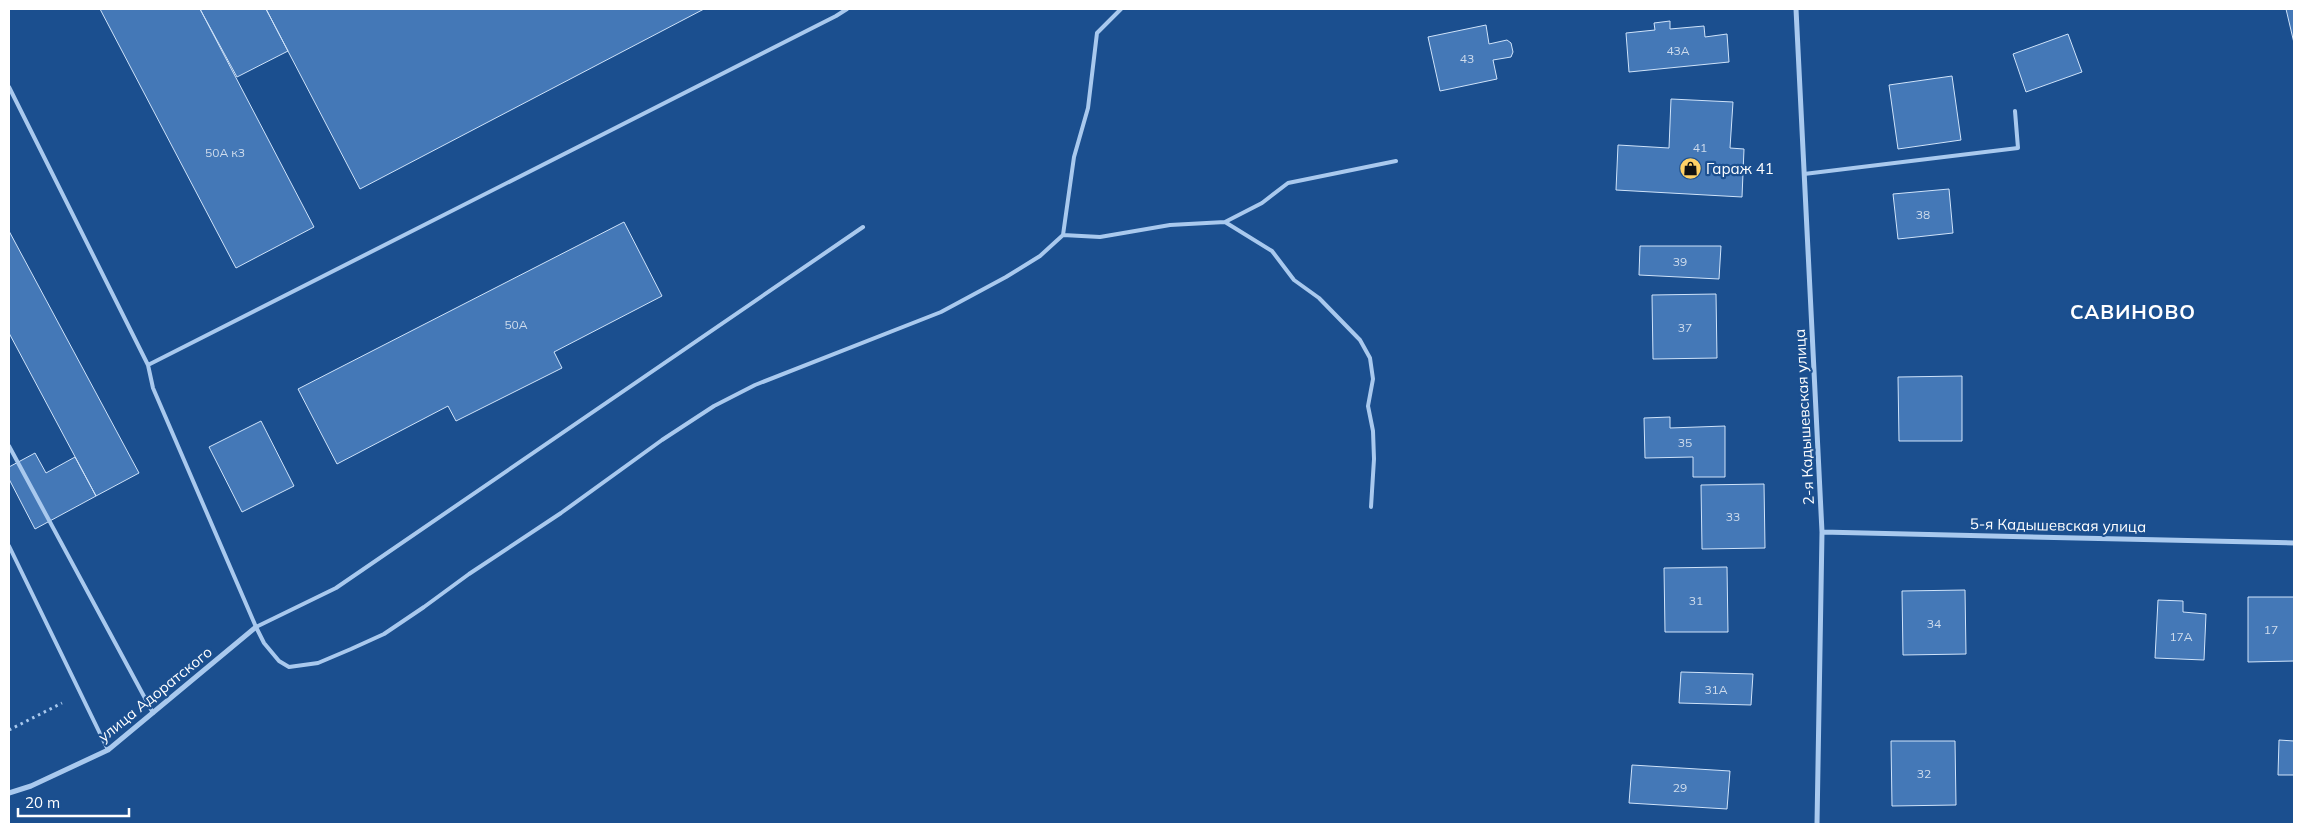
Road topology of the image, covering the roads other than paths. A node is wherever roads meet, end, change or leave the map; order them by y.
1 (847, 9) edge
2 (1121, 9) edge
3 (1796, 9) edge
4 (9, 87) edge
5 (2015, 112) dead end
6 (1396, 161) dead end
7 (1804, 174) junction
8 (1225, 222) junction
9 (863, 227) dead end
10 (1063, 236) junction
11 (148, 365) junction
12 (9, 446) edge
13 (1371, 507) dead end
14 (1822, 532) junction
15 (2294, 543) edge
16 (9, 546) edge
17 (256, 627) junction
18 (153, 713) junction
19 (108, 750) junction
20 (9, 793) edge
21 (1817, 824) edge

1 - 11 lane
2 - 10 lane
3 - 7 street, 2-я Кадышевская улица
4 - 11 lane
5 - 7 lane
6 - 8 lane
7 - 14 street, 2-я Кадышевская улица
8 - 10 lane
8 - 13 lane
9 - 17 lane
10 - 17 lane
11 - 17 lane
12 - 18 lane
14 - 15 street, 5-я Кадышевская улица
14 - 21 street, 2-я Кадышевская улица
16 - 19 lane
17 - 18 street, улица Адоратского
18 - 19 street, улица Адоратского
19 - 20 street, улица Адоратского

